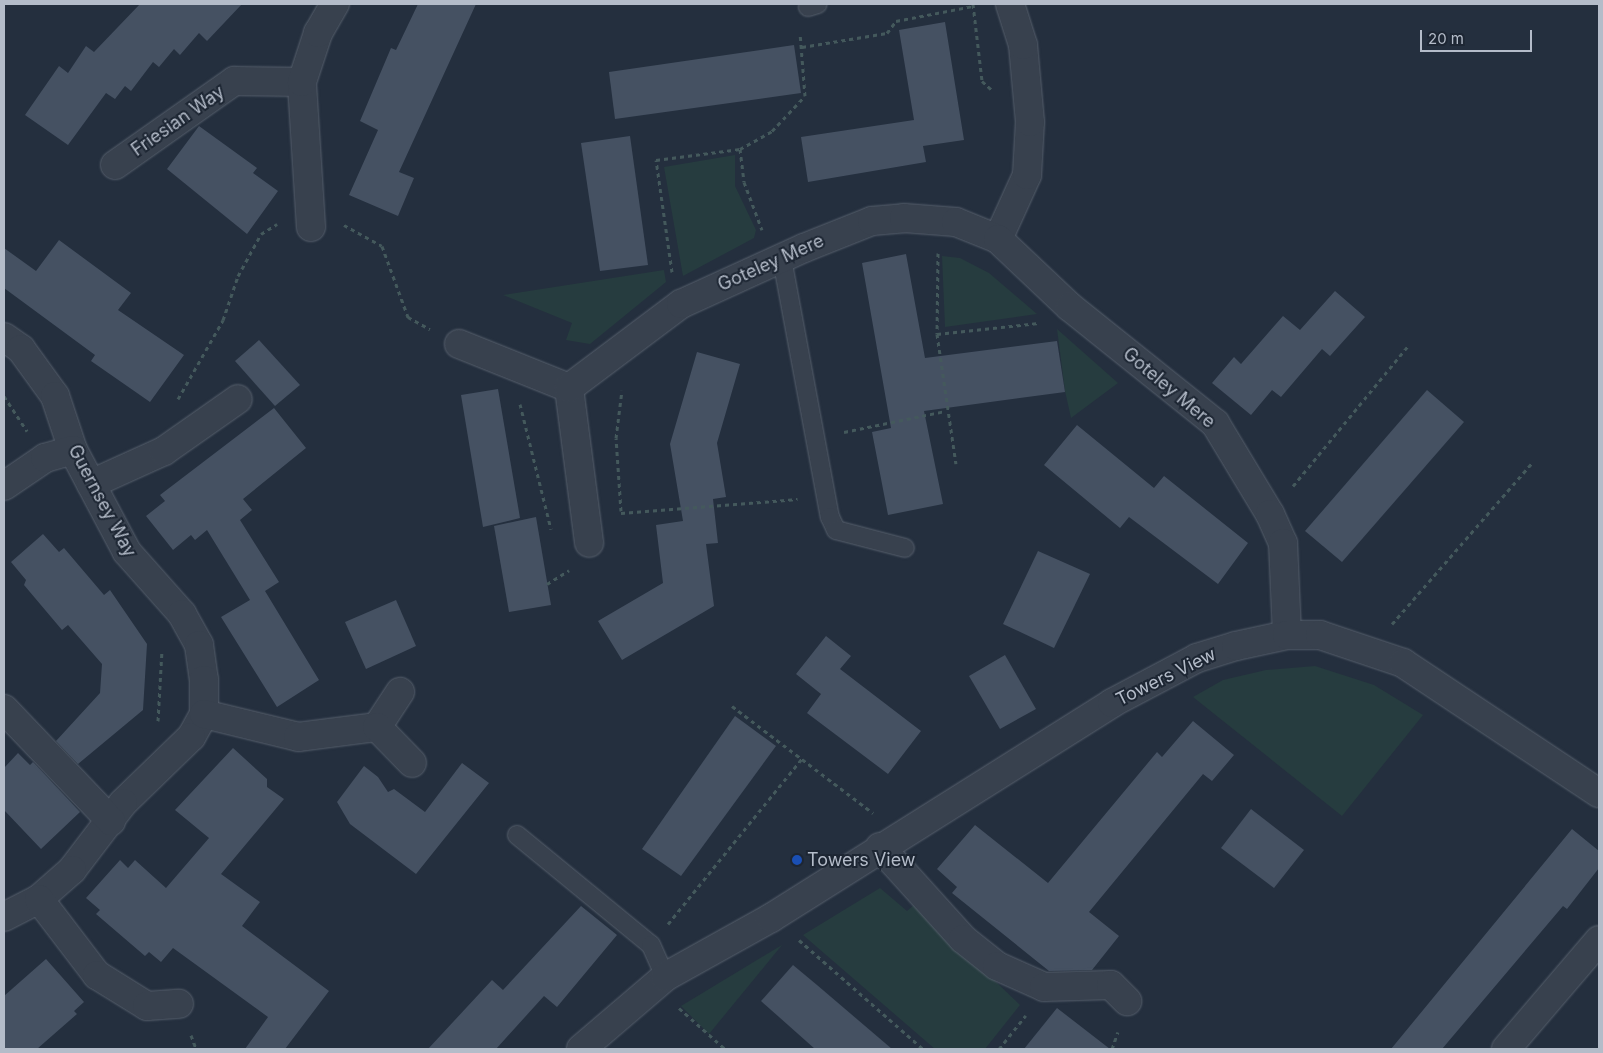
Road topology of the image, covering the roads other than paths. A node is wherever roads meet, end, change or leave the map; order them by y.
1 (334, 4) edge
2 (1010, 4) edge
3 (302, 82) junction
4 (115, 165) dead end
5 (311, 222) road end
6 (998, 239) junction
7 (777, 261) junction
8 (4, 337) edge
9 (460, 344) road end
10 (569, 388) junction
11 (238, 399) dead end
12 (73, 450) junction
13 (91, 484) junction
14 (4, 486) edge
15 (589, 543) dead end
16 (905, 548) dead end
17 (1287, 635) junction
18 (400, 692) dead end
19 (4, 708) edge
20 (204, 714) junction
21 (377, 727) junction
22 (412, 763) dead end
23 (1599, 793) edge
24 (111, 821) junction
25 (517, 835) dead end
26 (890, 841) junction
27 (40, 899) junction
28 (4, 917) edge
29 (1599, 940) edge
30 (660, 982) junction
31 (1127, 1000) dead end
32 (179, 1004) dead end
33 (581, 1049) edge
34 (1506, 1049) edge

1 - 3 street
2 - 6 street
3 - 4 street, Friesian Way
3 - 5 street
6 - 7 street, Goteley Mere
6 - 17 street, Goteley Mere
7 - 10 street, Goteley Mere
7 - 16 lane
8 - 12 street, Guernsey Way
9 - 10 street
10 - 15 street
11 - 13 street
12 - 13 street, Guernsey Way
12 - 14 street
13 - 20 street, Guernsey Way
17 - 23 street, Towers View
17 - 26 street, Towers View
18 - 21 street
19 - 24 street
20 - 21 street
20 - 24 street, Guernsey Way
21 - 22 street
24 - 27 street, Guernsey Way
25 - 30 lane
26 - 30 street, Towers View
26 - 31 street
27 - 28 street, Guernsey Way
27 - 32 street
29 - 34 street
30 - 33 street, Towers View

